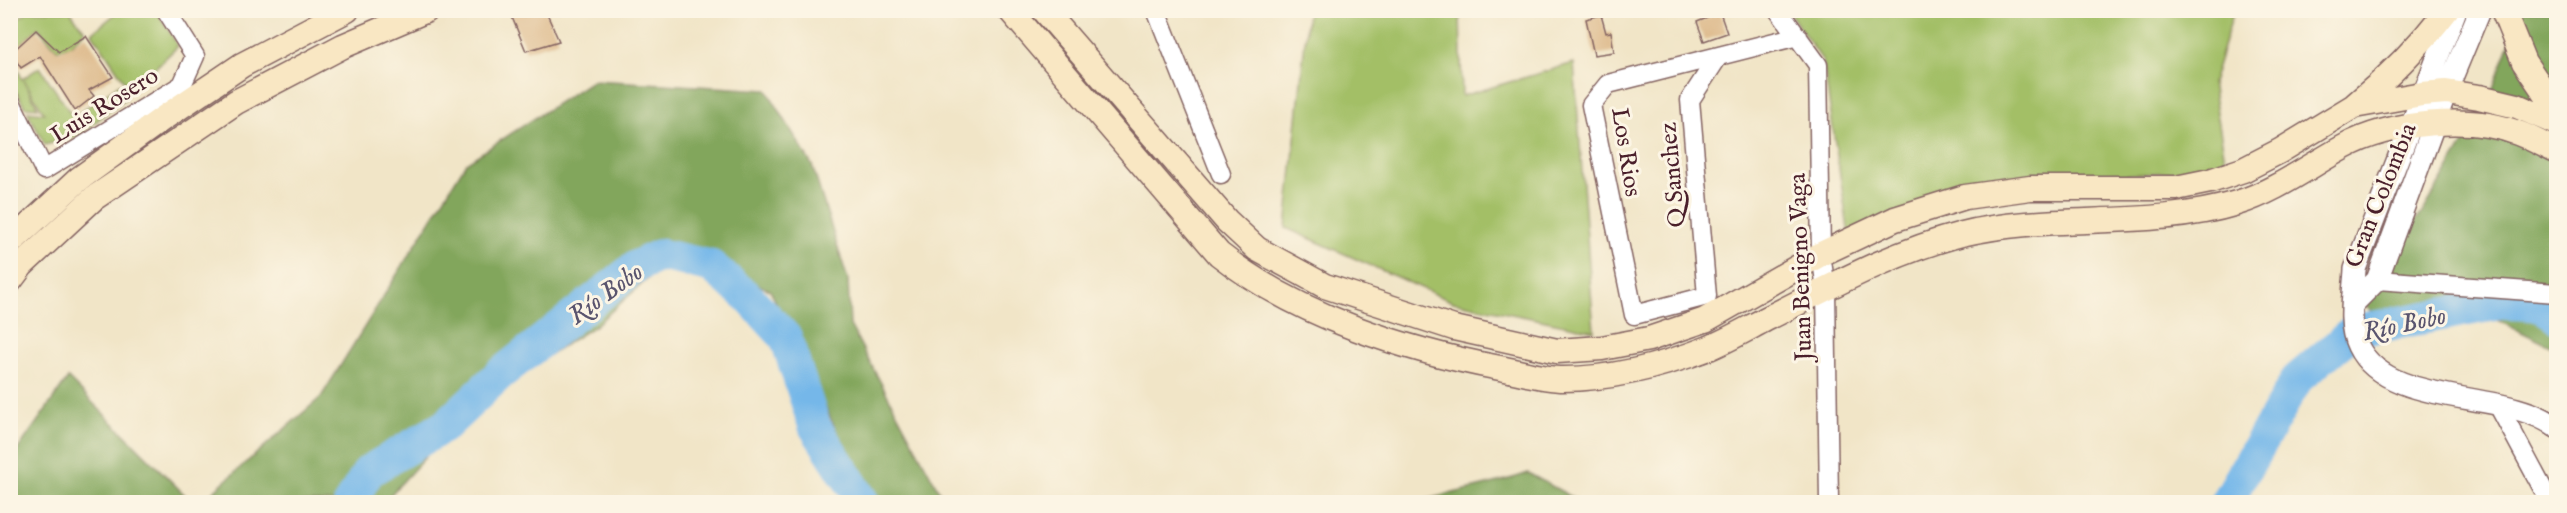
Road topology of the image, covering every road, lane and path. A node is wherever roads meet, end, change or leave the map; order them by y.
1 (166, 10) edge
2 (347, 10) edge
3 (427, 10) edge
4 (1010, 10) edge
5 (1044, 10) edge
6 (1156, 10) edge
7 (1778, 10) edge
8 (2447, 10) edge
9 (2456, 10) edge
10 (2480, 10) edge
11 (2503, 10) edge
12 (1798, 36) junction
13 (1718, 57) junction
14 (2434, 93) junction
15 (10, 100) edge
16 (2354, 106) junction
17 (2556, 109) edge
18 (2437, 123) junction
19 (2556, 123) edge
20 (2410, 126) junction
21 (2556, 151) edge
22 (1221, 174) dead end
23 (10, 243) edge
24 (1821, 254) junction
25 (2377, 280) junction
26 (10, 281) edge
27 (1826, 289) junction
28 (2556, 293) edge
29 (2353, 311) junction
30 (1634, 315) joint
31 (2498, 405) junction
32 (2556, 427) edge
33 (1829, 502) edge
34 (2550, 502) edge

1 - 15 street, Luis Rosero
2 - 23 main road
3 - 26 main road
4 - 27 main road
5 - 24 main road
6 - 22 street
7 - 12 street
8 - 16 main road
9 - 14 street, Gran Colombia
10 - 14 street, Gran Colombia
11 - 17 main road
12 - 13 street, Los Rios
12 - 24 street, Juan Benigno Vaga
13 - 30 street, Q Sanchez
13 - 30 street, Los Rios
14 - 16 main road
14 - 18 street, Gran Colombia
14 - 19 main road
14 - 20 street, Gran Colombia
16 - 24 main road
18 - 20 main road
18 - 21 main road
18 - 25 street, Gran Colombia
20 - 27 main road
20 - 29 street, Gran Colombia
24 - 27 street, Juan Benigno Vaga
25 - 28 street
25 - 29 street, Gran Colombia
27 - 33 street, Juan Benigno Vaga
29 - 31 street
31 - 32 street
31 - 34 street

